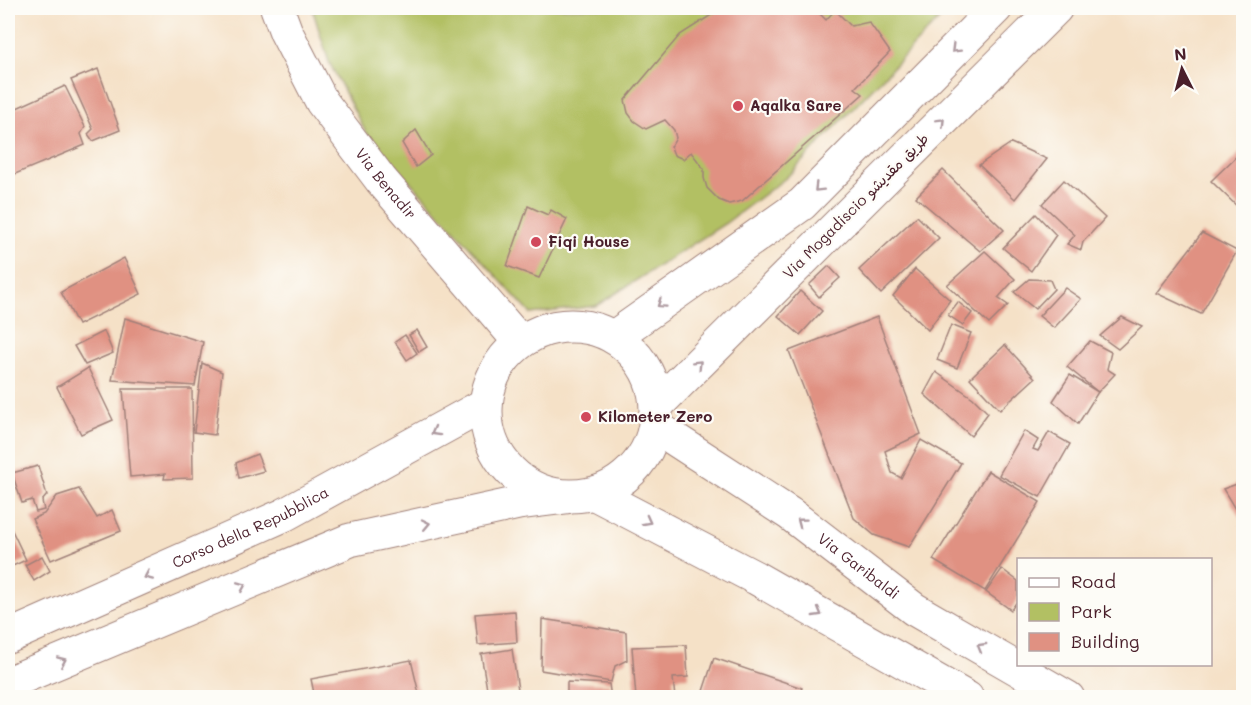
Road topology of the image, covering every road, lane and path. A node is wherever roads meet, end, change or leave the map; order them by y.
1 (277, 8) edge
2 (996, 8) edge
3 (1056, 8) edge
4 (614, 337) junction
5 (520, 342) junction
6 (486, 404) junction
7 (656, 416) junction
8 (580, 495) junction
9 (8, 637) edge
10 (8, 683) edge
11 (967, 698) edge
12 (1068, 698) edge

1 - 5 main road, Via Benadir
2 -> 4 main road
7 -> 3 main road, Via Mogadiscio طريق مقديشو
4 - 5 main road
4 - 7 main road
5 - 6 main road
6 - 8 main road
6 -> 9 main road, Corso della Repubblica
7 - 8 main road
12 -> 7 main road, Via Garibaldi
10 -> 8 main road
8 -> 11 main road

